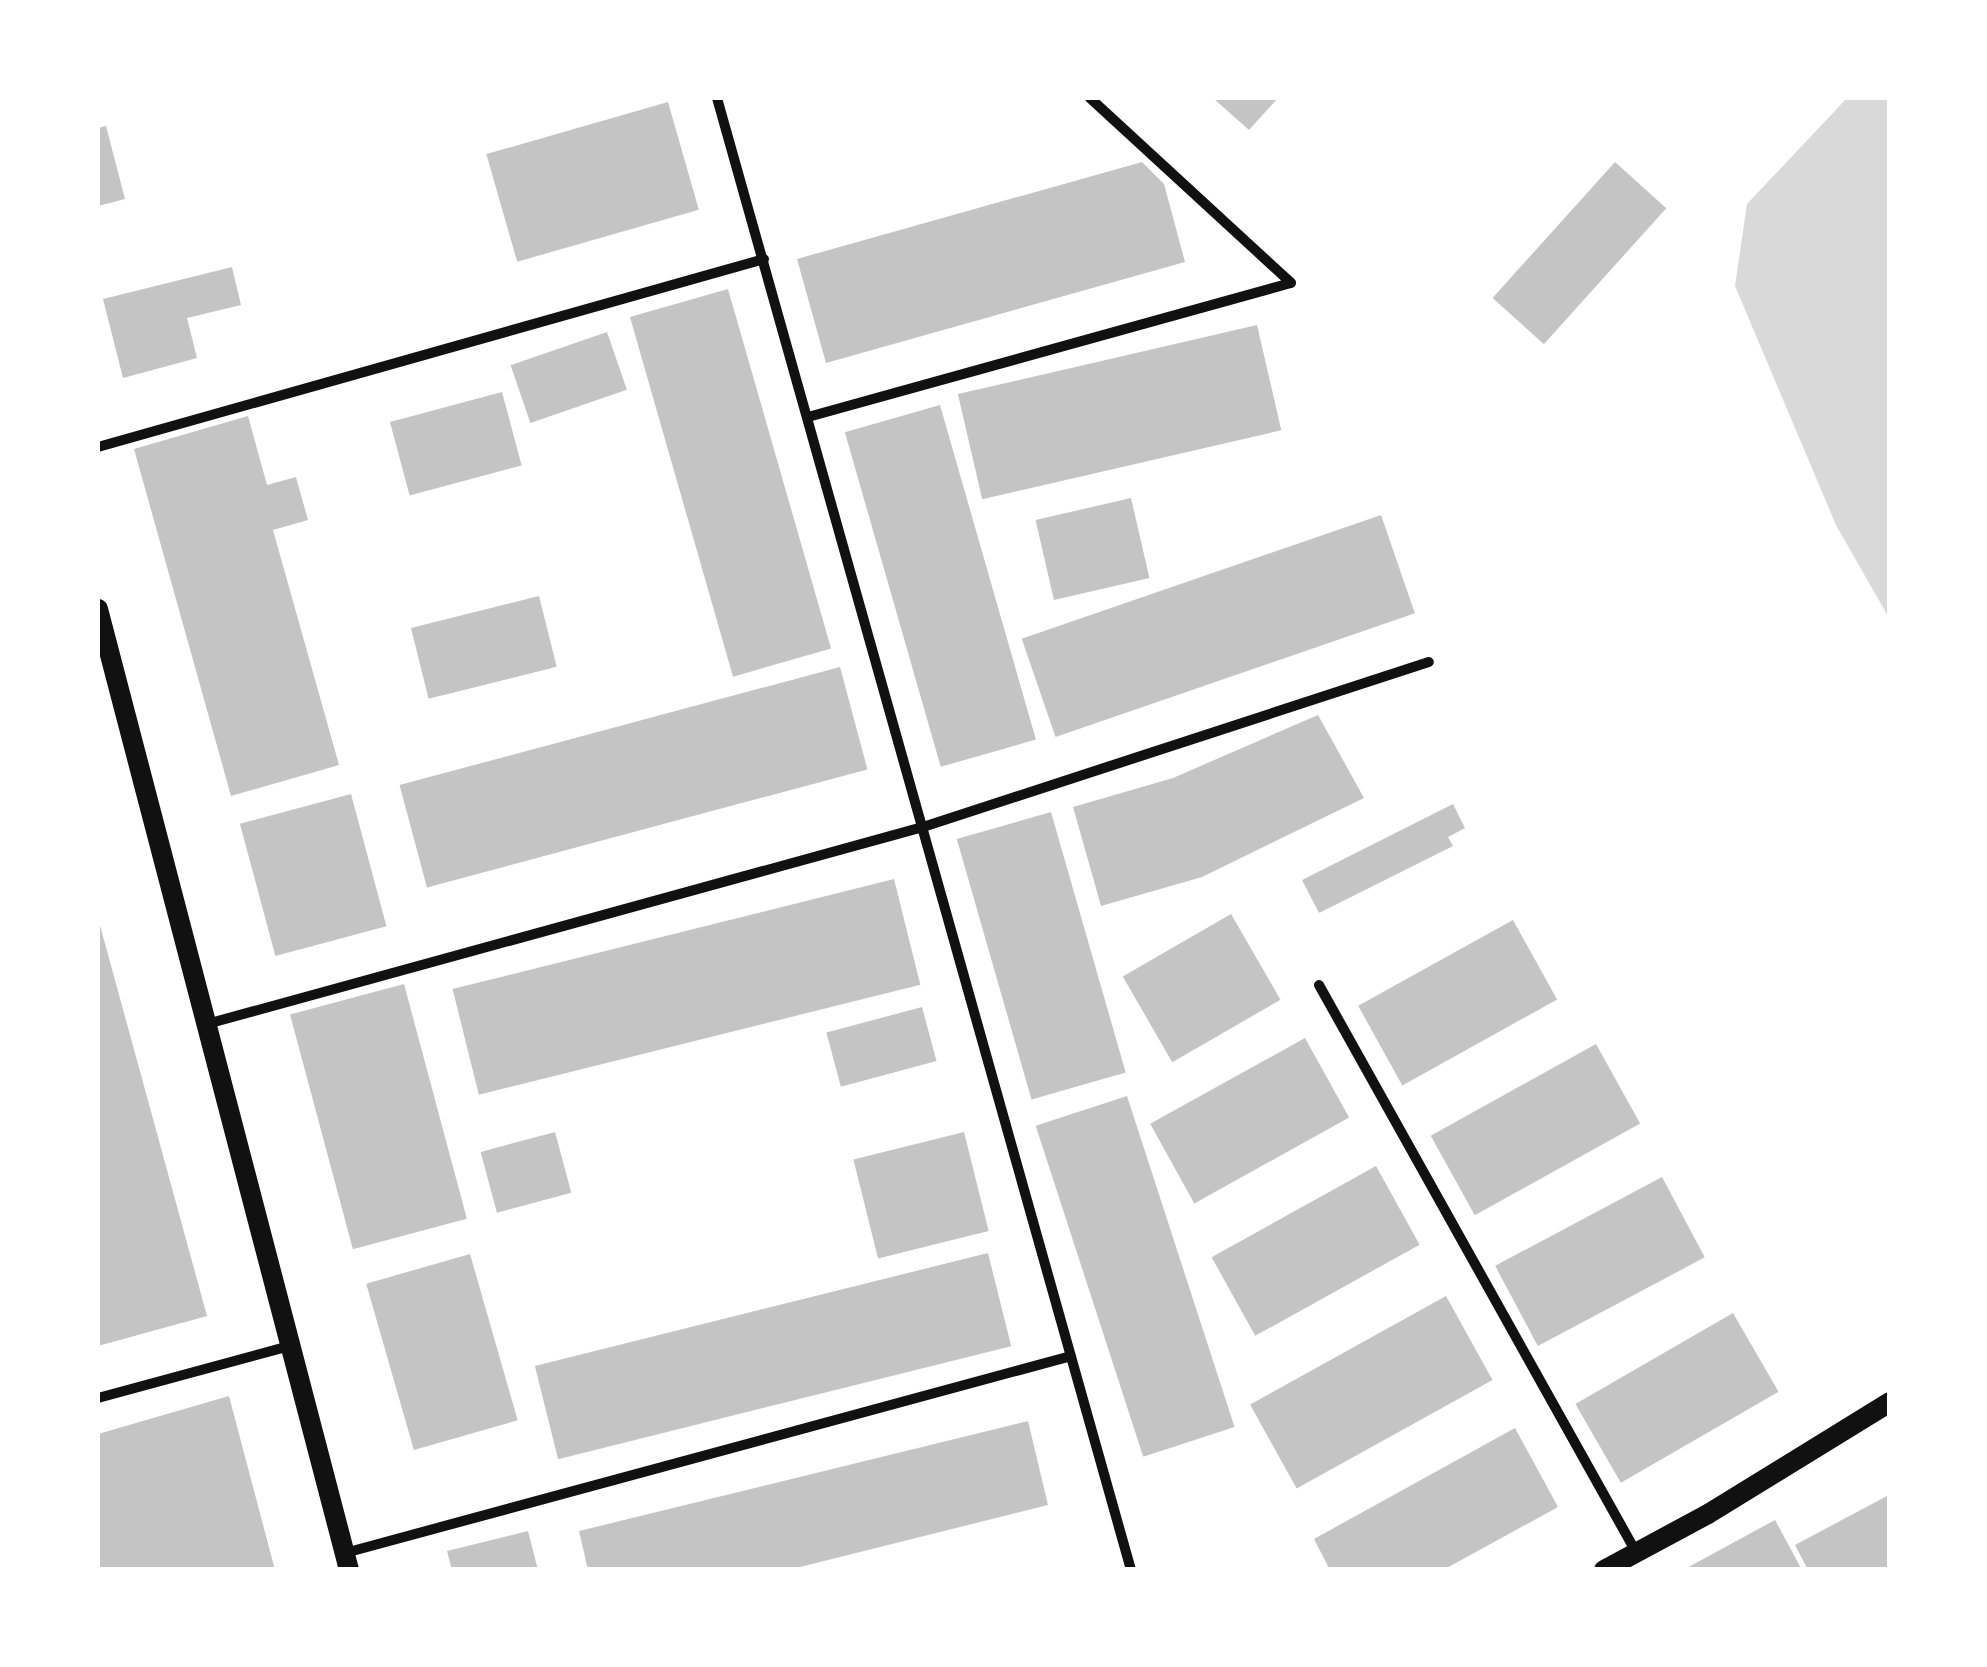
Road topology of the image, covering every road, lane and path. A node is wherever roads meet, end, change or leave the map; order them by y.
1 (717, 98) edge
2 (1090, 98) edge
3 (764, 259) junction
4 (808, 417) junction
5 (98, 447) edge
6 (98, 609) edge
7 (1429, 662) dead end
8 (922, 827) junction
9 (1319, 986) dead end
10 (206, 1024) junction
11 (290, 1346) junction
12 (1071, 1356) junction
13 (98, 1398) edge
14 (1890, 1402) edge
15 (1636, 1552) junction
16 (347, 1561) edge
17 (1130, 1570) edge
18 (1604, 1570) edge

1 - 3 street
2 - 4 street
3 - 4 street
3 - 5 street
4 - 8 street
6 - 10 main road
7 - 8 street
8 - 10 street
8 - 12 street
9 - 15 street
10 - 11 main road
11 - 13 street
11 - 16 main road
12 - 16 street
12 - 17 street
14 - 15 main road
15 - 18 main road

